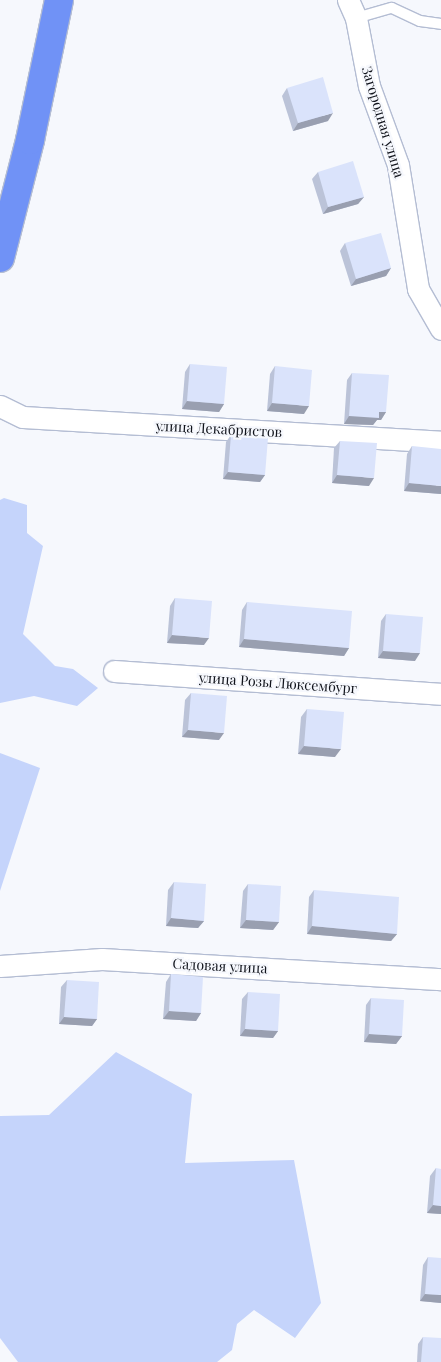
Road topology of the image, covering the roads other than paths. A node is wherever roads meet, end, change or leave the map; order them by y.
1 (59, 0) edge
2 (352, 9) edge
3 (441, 24) edge
4 (0, 258) edge
5 (441, 329) edge
6 (0, 406) edge
7 (441, 442) edge
8 (114, 672) dead end
9 (441, 694) edge
10 (0, 966) edge
11 (441, 979) edge

1 - 4 highway
2 - 3 lane
2 - 5 street, Загородная улица
6 - 7 street, улица Декабристов
8 - 9 street, улица Розы Люксембург
10 - 11 street, Садовая улица

